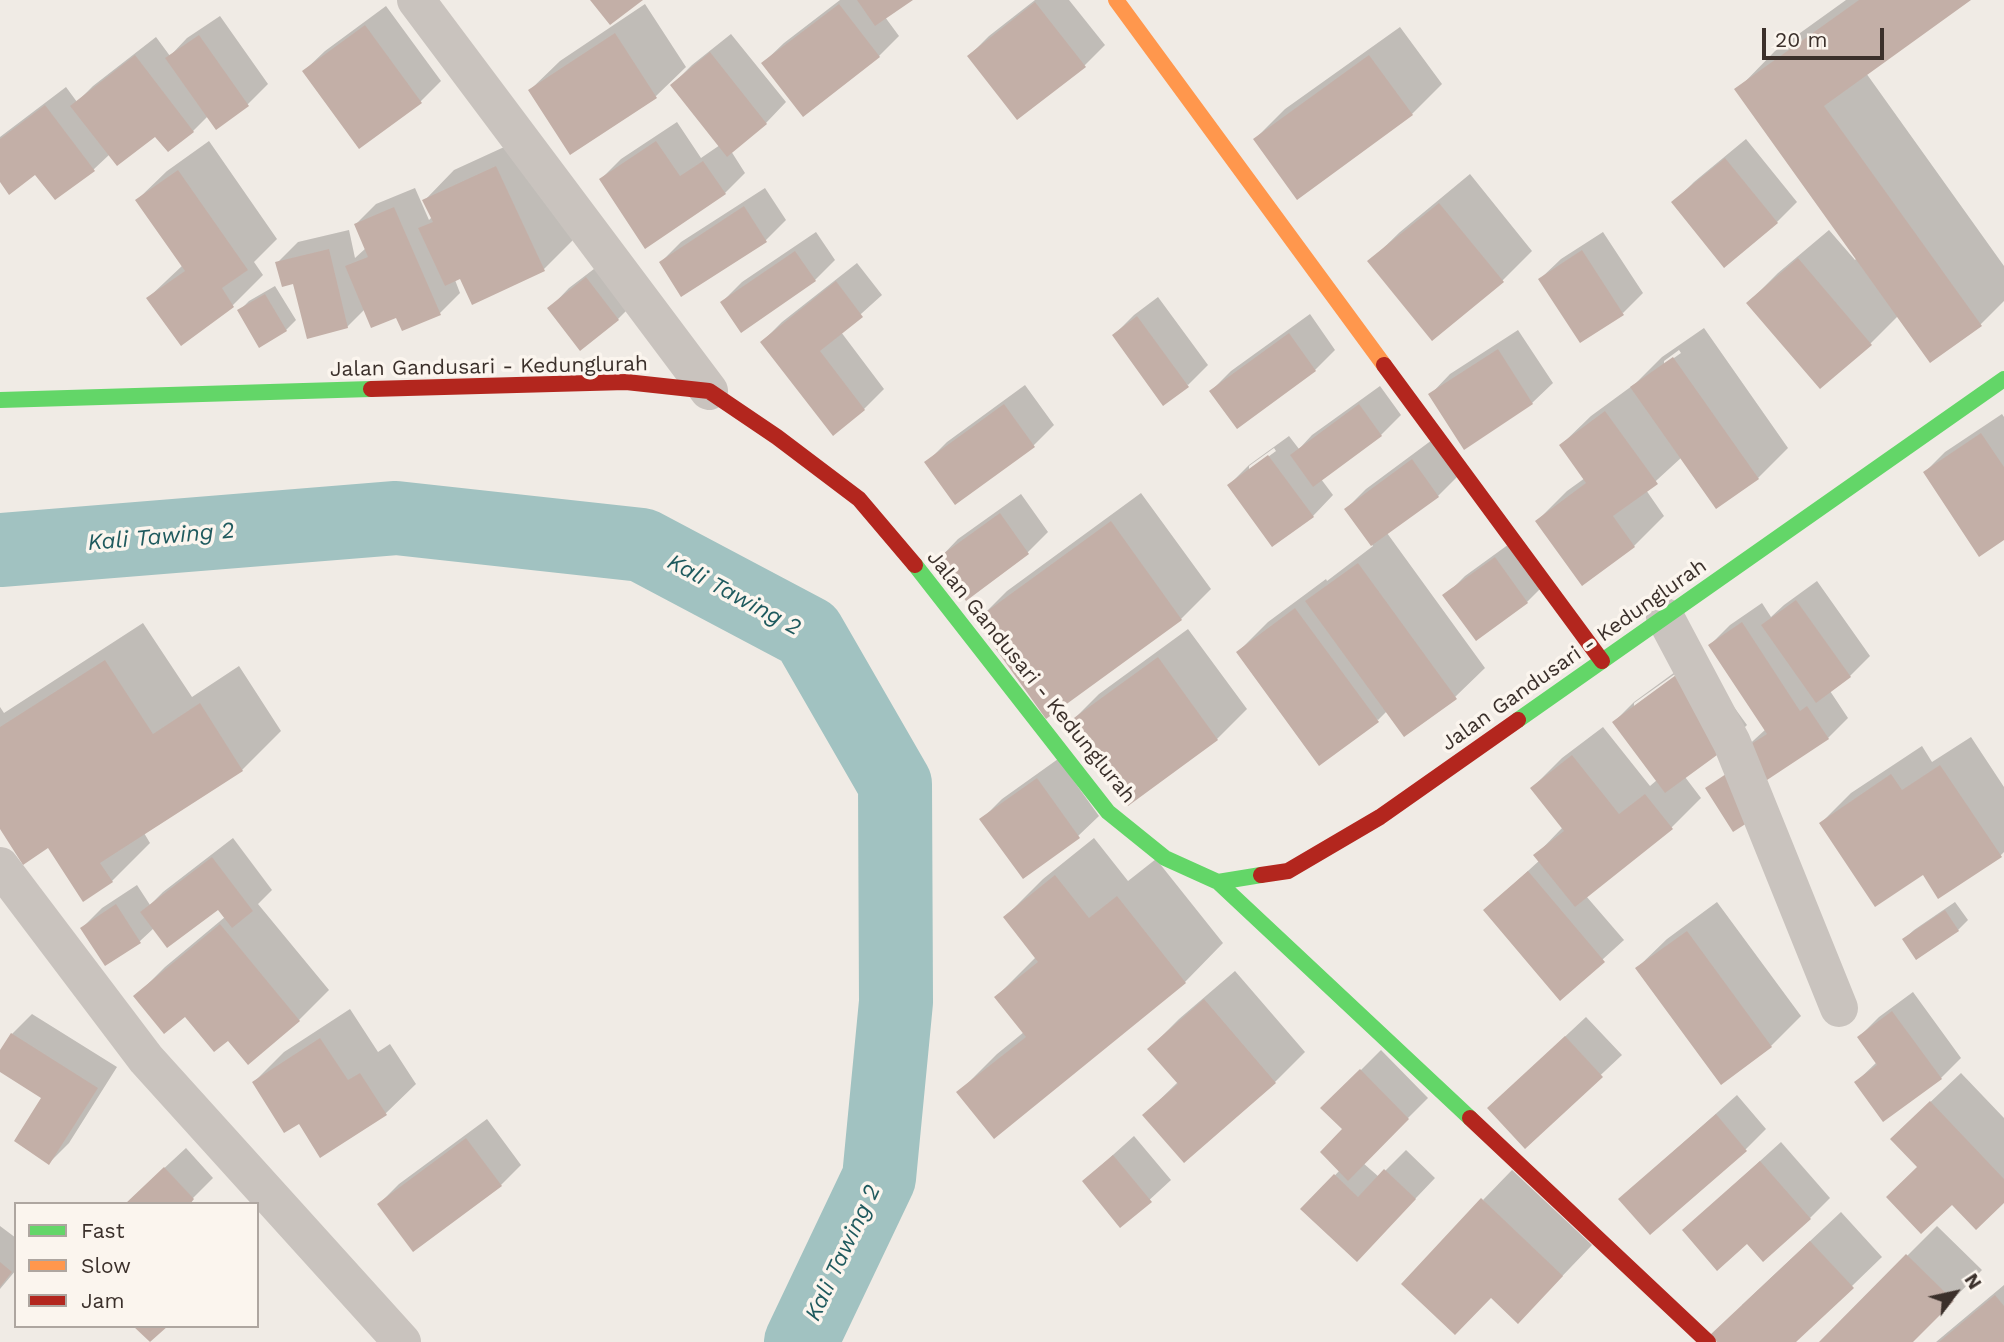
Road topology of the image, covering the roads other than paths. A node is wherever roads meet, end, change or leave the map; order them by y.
1 (416, 0) edge
2 (1116, 0) edge
3 (2004, 379) edge
4 (709, 391) junction
5 (0, 400) edge
6 (1665, 617) junction
7 (1602, 661) junction
8 (0, 866) edge
9 (1217, 882) junction
10 (1839, 1008) dead end
11 (402, 1342) edge
12 (1709, 1342) edge

1 - 4 street
2 - 7 street
3 - 6 street, Jalan Gandusari - Kedunglurah
4 - 5 street, Jalan Gandusari - Kedunglurah
4 - 9 street, Jalan Gandusari - Kedunglurah
6 - 7 street, Jalan Gandusari - Kedunglurah
6 - 10 street
7 - 9 street, Jalan Gandusari - Kedunglurah
8 - 11 street
9 - 12 street

